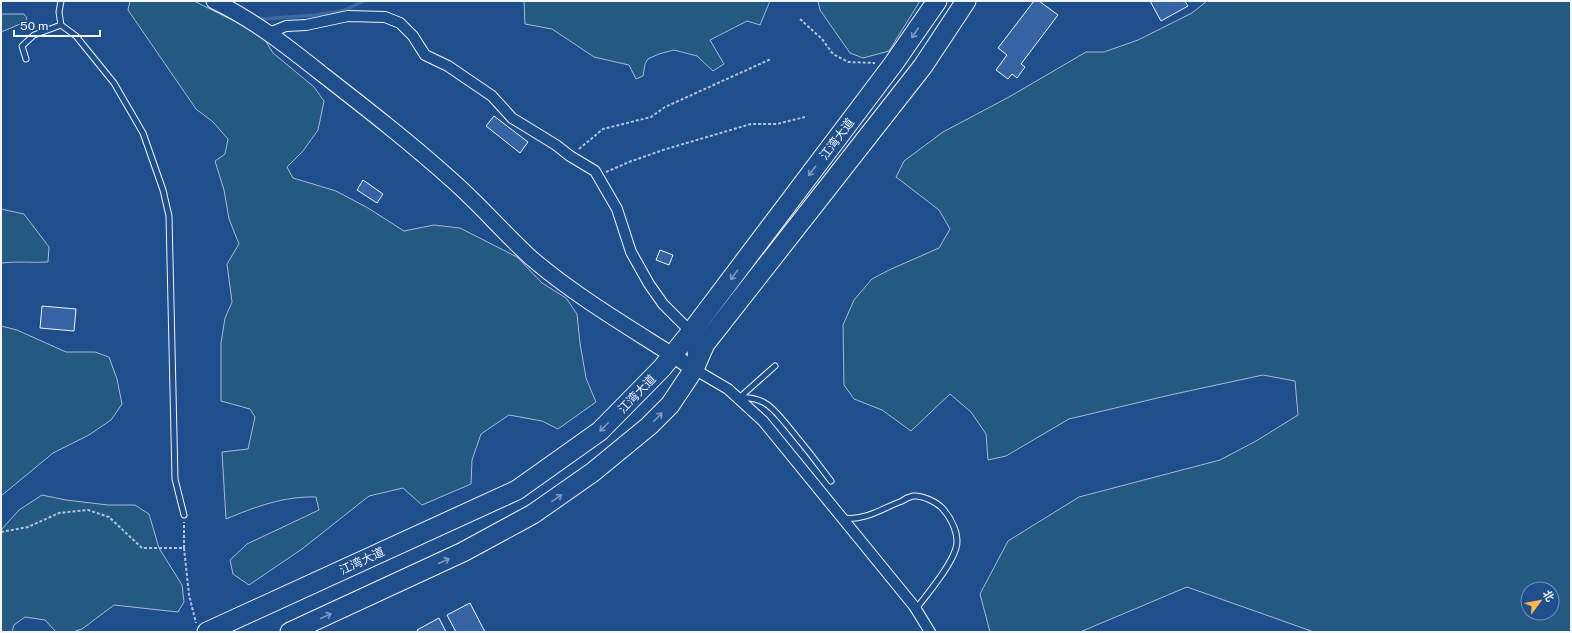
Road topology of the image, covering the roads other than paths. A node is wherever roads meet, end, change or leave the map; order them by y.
1 (61, 1) edge
2 (214, 1) edge
3 (937, 1) edge
4 (966, 1) edge
5 (60, 25) junction
6 (269, 32) junction
7 (26, 59) dead end
8 (691, 332) junction
9 (672, 355) junction
10 (775, 366) dead end
11 (694, 369) junction
12 (738, 398) junction
13 (831, 481) dead end
14 (184, 515) road end
15 (842, 518) junction
16 (916, 609) junction
17 (202, 629) edge
18 (290, 632) edge
19 (930, 632) edge

1 - 5 lane
2 - 6 street
3 -> 8 highway, 江湾大道
4 - 11 highway, 江湾大道
5 - 7 lane
5 - 14 lane
6 - 8 street
6 - 9 street
8 - 9 highway, 江湾大道
8 - 11 street
9 - 11 street
9 -> 17 highway, 江湾大道
10 - 12 lane
11 - 12 street
18 -> 11 highway, 江湾大道
12 - 13 lane
12 - 15 street
15 - 16 street
15 - 16 lane
16 - 19 street

